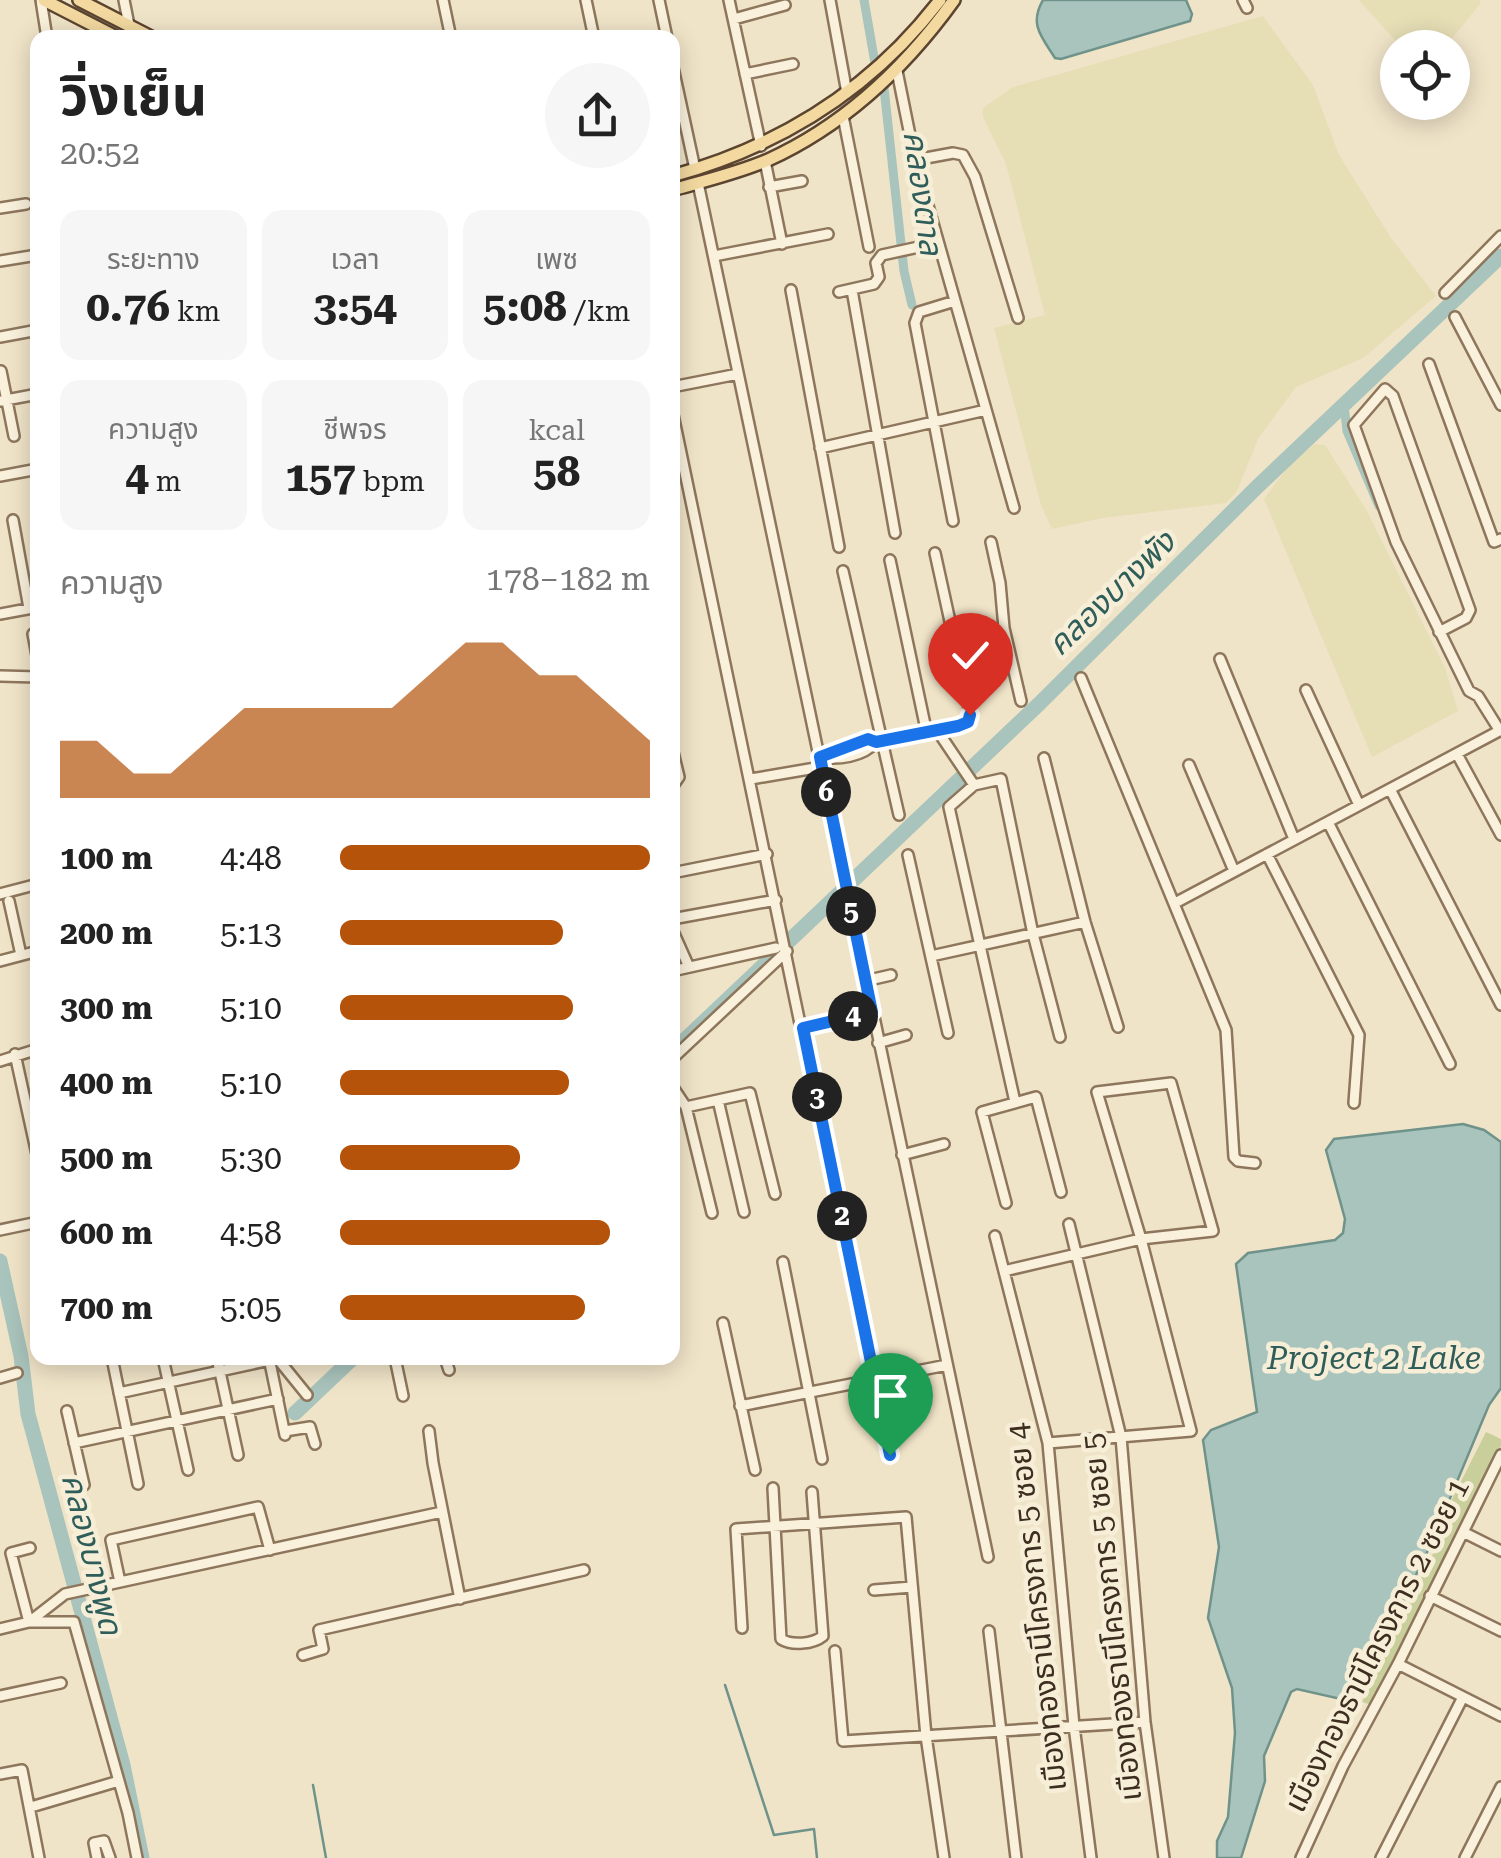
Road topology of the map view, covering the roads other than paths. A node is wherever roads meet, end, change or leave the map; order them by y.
1 (42, 0) edge
2 (78, 0) edge
3 (124, 0) edge
4 (443, 0) edge
5 (586, 0) edge
6 (659, 0) edge
7 (730, 0) edge
8 (830, 0) edge
9 (940, 0) edge
10 (954, 0) edge
11 (785, 5) dead end
12 (734, 18) junction
13 (129, 25) junction
14 (46, 30) edge
15 (102, 30) edge
16 (139, 30) edge
17 (449, 30) edge
18 (592, 30) edge
19 (665, 30) edge
20 (793, 64) dead end
21 (897, 70) junction
22 (745, 74) junction
23 (846, 93) junction
24 (680, 101) edge
25 (843, 116) junction
26 (761, 146) junction
27 (915, 160) junction
28 (764, 162) junction
29 (680, 176) edge
30 (696, 176) junction
31 (802, 182) dead end
32 (680, 185) edge
33 (770, 188) junction
34 (26, 204) dead end
35 (0, 208) edge
36 (828, 234) dead end
37 (1501, 236) edge
38 (937, 243) junction
39 (782, 244) junction
40 (869, 247) dead end
41 (30, 256) edge
42 (714, 256) junction
43 (0, 260) edge
44 (791, 290) dead end
45 (852, 290) junction
46 (839, 292) dead end
47 (1445, 292) dead end
48 (955, 301) junction
49 (1455, 317) dead end
50 (1018, 318) dead end
51 (30, 331) edge
52 (0, 337) edge
53 (1429, 364) dead end
54 (2, 371) edge
55 (738, 374) junction
56 (680, 385) edge
57 (30, 395) edge
58 (3, 400) edge
59 (1501, 405) edge
60 (986, 410) junction
61 (934, 422) junction
62 (878, 435) junction
63 (14, 436) dead end
64 (680, 447) edge
65 (820, 448) junction
66 (30, 470) edge
67 (0, 476) edge
68 (1014, 508) dead end
69 (13, 520) dead end
70 (953, 522) dead end
71 (895, 533) dead end
72 (1501, 539) edge
73 (991, 542) dead end
74 (839, 547) dead end
75 (935, 553) dead end
76 (890, 560) dead end
77 (842, 572) dead end
78 (30, 595) edge
79 (30, 609) edge
80 (0, 614) edge
81 (1004, 628) junction
82 (1439, 632) junction
83 (955, 639) junction
84 (1220, 659) dead end
85 (0, 676) edge
86 (30, 677) edge
87 (1081, 678) dead end
88 (1306, 690) dead end
89 (1021, 701) dead end
90 (1500, 731) edge
91 (932, 732) junction
92 (880, 741) junction
93 (1457, 754) junction
94 (1044, 758) dead end
95 (822, 760) junction
96 (1189, 765) dead end
97 (751, 779) junction
98 (974, 785) junction
99 (1390, 789) junction
100 (1359, 805) junction
101 (899, 815) dead end
102 (1328, 822) junction
103 (1501, 836) edge
104 (1294, 840) junction
105 (767, 854) junction
106 (1267, 854) junction
107 (908, 855) dead end
108 (680, 871) edge
109 (1234, 871) junction
110 (30, 886) edge
111 (0, 894) edge
112 (776, 900) junction
113 (10, 901) dead end
114 (1174, 902) junction
115 (680, 918) edge
116 (1085, 922) junction
117 (1033, 934) junction
118 (980, 945) junction
119 (680, 946) edge
120 (776, 948) dead end
121 (787, 951) junction
122 (30, 953) edge
123 (21, 955) junction
124 (931, 956) junction
125 (0, 960) edge
126 (689, 967) junction
127 (680, 969) edge
128 (891, 975) dead end
129 (865, 981) junction
130 (1501, 1005) edge
131 (872, 1012) junction
132 (1118, 1027) dead end
133 (803, 1028) junction
134 (948, 1033) dead end
135 (906, 1035) dead end
136 (1060, 1037) dead end
137 (878, 1043) junction
138 (30, 1051) edge
139 (680, 1051) edge
140 (15, 1054) junction
141 (0, 1061) edge
142 (1450, 1064) dead end
143 (680, 1098) edge
144 (718, 1100) junction
145 (1015, 1102) junction
146 (1354, 1103) dead end
147 (686, 1107) junction
148 (30, 1122) edge
149 (944, 1144) dead end
150 (902, 1154) junction
151 (1255, 1163) dead end
152 (1061, 1192) dead end
153 (775, 1194) dead end
154 (1006, 1203) dead end
155 (744, 1212) dead end
156 (712, 1213) dead end
157 (30, 1224) edge
158 (1069, 1224) dead end
159 (0, 1230) edge
160 (996, 1236) dead end
161 (1141, 1239) junction
162 (1074, 1255) junction
163 (782, 1262) dead end
164 (1004, 1271) junction
165 (723, 1323) dead end
166 (113, 1365) edge
167 (165, 1365) edge
168 (219, 1365) edge
169 (244, 1365) edge
170 (273, 1365) edge
171 (279, 1365) edge
172 (396, 1365) edge
173 (447, 1365) edge
174 (947, 1366) junction
175 (449, 1370) dead end
176 (220, 1371) junction
177 (17, 1372) dead end
178 (0, 1378) edge
179 (876, 1379) junction
180 (169, 1382) junction
181 (119, 1392) junction
182 (810, 1393) junction
183 (307, 1394) dead end
184 (403, 1396) dead end
185 (278, 1398) junction
186 (740, 1406) junction
187 (228, 1409) junction
188 (67, 1410) dead end
189 (177, 1420) junction
190 (430, 1430) dead end
191 (127, 1431) junction
192 (1121, 1436) junction
193 (74, 1442) junction
194 (1048, 1443) junction
195 (315, 1444) dead end
196 (238, 1454) dead end
197 (890, 1455) dead end
198 (822, 1459) dead end
199 (1499, 1462) edge
200 (188, 1470) dead end
201 (755, 1470) dead end
202 (138, 1484) dead end
203 (84, 1485) dead end
204 (773, 1488) dead end
205 (812, 1492) dead end
206 (442, 1512) junction
207 (814, 1523) junction
208 (776, 1525) junction
209 (1463, 1532) junction
210 (30, 1548) dead end
211 (270, 1550) junction
212 (1501, 1551) edge
213 (988, 1557) dead end
214 (584, 1570) dead end
215 (120, 1582) junction
216 (912, 1587) junction
217 (874, 1590) dead end
218 (1430, 1596) junction
219 (460, 1599) junction
220 (30, 1622) junction
221 (0, 1628) edge
222 (742, 1628) dead end
223 (989, 1632) dead end
224 (1501, 1632) edge
225 (835, 1652) dead end
226 (303, 1655) dead end
227 (1398, 1664) junction
228 (61, 1683) dead end
229 (0, 1696) edge
230 (1463, 1697) junction
231 (1501, 1716) edge
232 (1145, 1722) junction
233 (1074, 1726) junction
234 (1000, 1731) junction
235 (926, 1736) junction
236 (0, 1774) edge
237 (120, 1781) junction
238 (1501, 1788) edge
239 (30, 1807) junction
240 (39, 1858) edge
241 (97, 1858) edge
242 (110, 1858) edge
243 (136, 1858) edge
244 (944, 1858) edge
245 (1016, 1858) edge
246 (1091, 1858) edge
247 (1164, 1858) edge
248 (1301, 1858) edge
249 (1382, 1858) edge
250 (1465, 1858) edge

1 - 14 street
1 - 15 main road
2 - 13 main road
3 - 13 street
4 - 17 street
5 - 18 street
6 - 19 street
7 - 12 street
8 - 23 street
9 - 23 main road
10 - 21 main road
11 - 12 street
12 - 22 street
13 - 16 main road
20 - 22 street
21 - 25 main road
21 - 27 street
22 - 26 street
23 - 26 main road
24 - 30 street
25 - 28 main road
25 - 40 street
26 - 30 main road
27 - 38 street
27 - 50 street
28 - 30 main road
28 - 33 street
29 - 30 main road
30 - 32 main road
30 - 42 street
31 - 33 street
33 - 39 street
34 - 35 street
36 - 39 street
37 - 47 street
38 - 45 street
38 - 48 street
39 - 42 street
41 - 43 street
42 - 55 street
44 - 65 street
45 - 46 street
45 - 62 street
48 - 60 street
48 - 61 street
49 - 59 street
51 - 52 street
53 - 72 street
54 - 58 street
55 - 56 street
55 - 95 street
57 - 58 street
58 - 63 street
60 - 61 street
60 - 68 street
61 - 62 street
61 - 70 street
62 - 65 street
62 - 71 street
64 - 97 street
65 - 74 street
66 - 67 street
69 - 78 street
73 - 81 street
75 - 83 street
76 - 91 street
77 - 92 street
79 - 80 street
81 - 83 street
81 - 89 street
82 - 82 street
82 - 90 street
83 - 91 street
84 - 104 street
85 - 86 street
87 - 114 street
88 - 100 street
90 - 93 street
91 - 92 street
91 - 98 street
92 - 95 street
92 - 101 street
93 - 99 street
93 - 103 street
94 - 116 street
95 - 97 street
95 - 129 street
96 - 109 street
97 - 105 street
98 - 117 street
98 - 118 street
99 - 100 street
99 - 130 street
100 - 102 street
102 - 104 street
102 - 142 street
104 - 106 street
105 - 108 street
105 - 112 street
106 - 109 street
106 - 146 street
107 - 124 street
109 - 114 street
110 - 111 street
112 - 115 street
112 - 121 street
113 - 123 street
114 - 151 street
116 - 117 street
116 - 132 street
117 - 118 street
117 - 136 street
118 - 124 street
118 - 145 street
119 - 126 street
120 - 126 street
121 - 133 street
121 - 139 street
122 - 123 street
123 - 125 street
124 - 134 street
126 - 127 street
128 - 129 street
129 - 131 street
131 - 133 street
131 - 137 street
133 - 179 street
135 - 137 street
137 - 150 street
138 - 140 street
140 - 141 street
140 - 148 street
143 - 147 street
144 - 147 street
144 - 153 street
144 - 155 street
145 - 152 street
145 - 154 street
147 - 156 street
149 - 150 street
150 - 174 street
157 - 159 street
158 - 162 street, เมืองทองธานีโครงการ 5 ซอย 5
160 - 164 street, เมืองทองธานีโครงการ 5 ซอย 4
161 - 161 street
161 - 162 street
161 - 192 street
162 - 164 street
162 - 192 street, เมืองทองธานีโครงการ 5 ซอย 5
163 - 182 street
164 - 194 street, เมืองทองธานีโครงการ 5 ซอย 4
165 - 186 street
166 - 181 street
167 - 180 street
168 - 176 street
169 - 176 street
170 - 185 street
171 - 183 street
172 - 184 street
173 - 175 street
174 - 179 street
174 - 213 street
176 - 180 street
176 - 187 street
177 - 178 street
179 - 182 street
179 - 197 street
180 - 181 street
180 - 189 street
181 - 191 street
182 - 186 street
182 - 198 street
185 - 187 street
185 - 195 street
186 - 201 street
187 - 189 street
187 - 196 street
188 - 193 street
189 - 191 street
189 - 200 street
190 - 206 street
191 - 193 street
191 - 202 street
192 - 194 street
192 - 232 street, เมืองทองธานีโครงการ 5 ซอย 5
193 - 203 street
194 - 233 street, เมืองทองธานีโครงการ 5 ซอย 4
199 - 209 street, เมืองทองธานีโครงการ 2 ซอย 1
204 - 208 street
205 - 207 street
206 - 211 street
206 - 219 street
207 - 208 street
207 - 208 street
207 - 216 street
208 - 222 street
209 - 212 street
209 - 218 street, เมืองทองธานีโครงการ 2 ซอย 1
210 - 220 street
211 - 215 street
211 - 215 street
214 - 219 street
215 - 220 street
216 - 217 street
216 - 235 street
218 - 224 street
218 - 227 street, เมืองทองธานีโครงการ 2 ซอย 1
219 - 226 street
220 - 221 street
220 - 237 street
223 - 234 street
225 - 235 street
227 - 230 street
227 - 248 street, เมืองทองธานีโครงการ 2 ซอย 1
228 - 229 street
230 - 231 street
230 - 249 street
232 - 233 street
232 - 247 street, เมืองทองธานีโครงการ 5 ซอย 5
233 - 234 street
233 - 246 street, เมืองทองธานีโครงการ 5 ซอย 4
234 - 235 street
234 - 245 street
235 - 244 street
236 - 239 street
237 - 239 street
237 - 243 street
238 - 250 street
239 - 240 street
241 - 242 street

